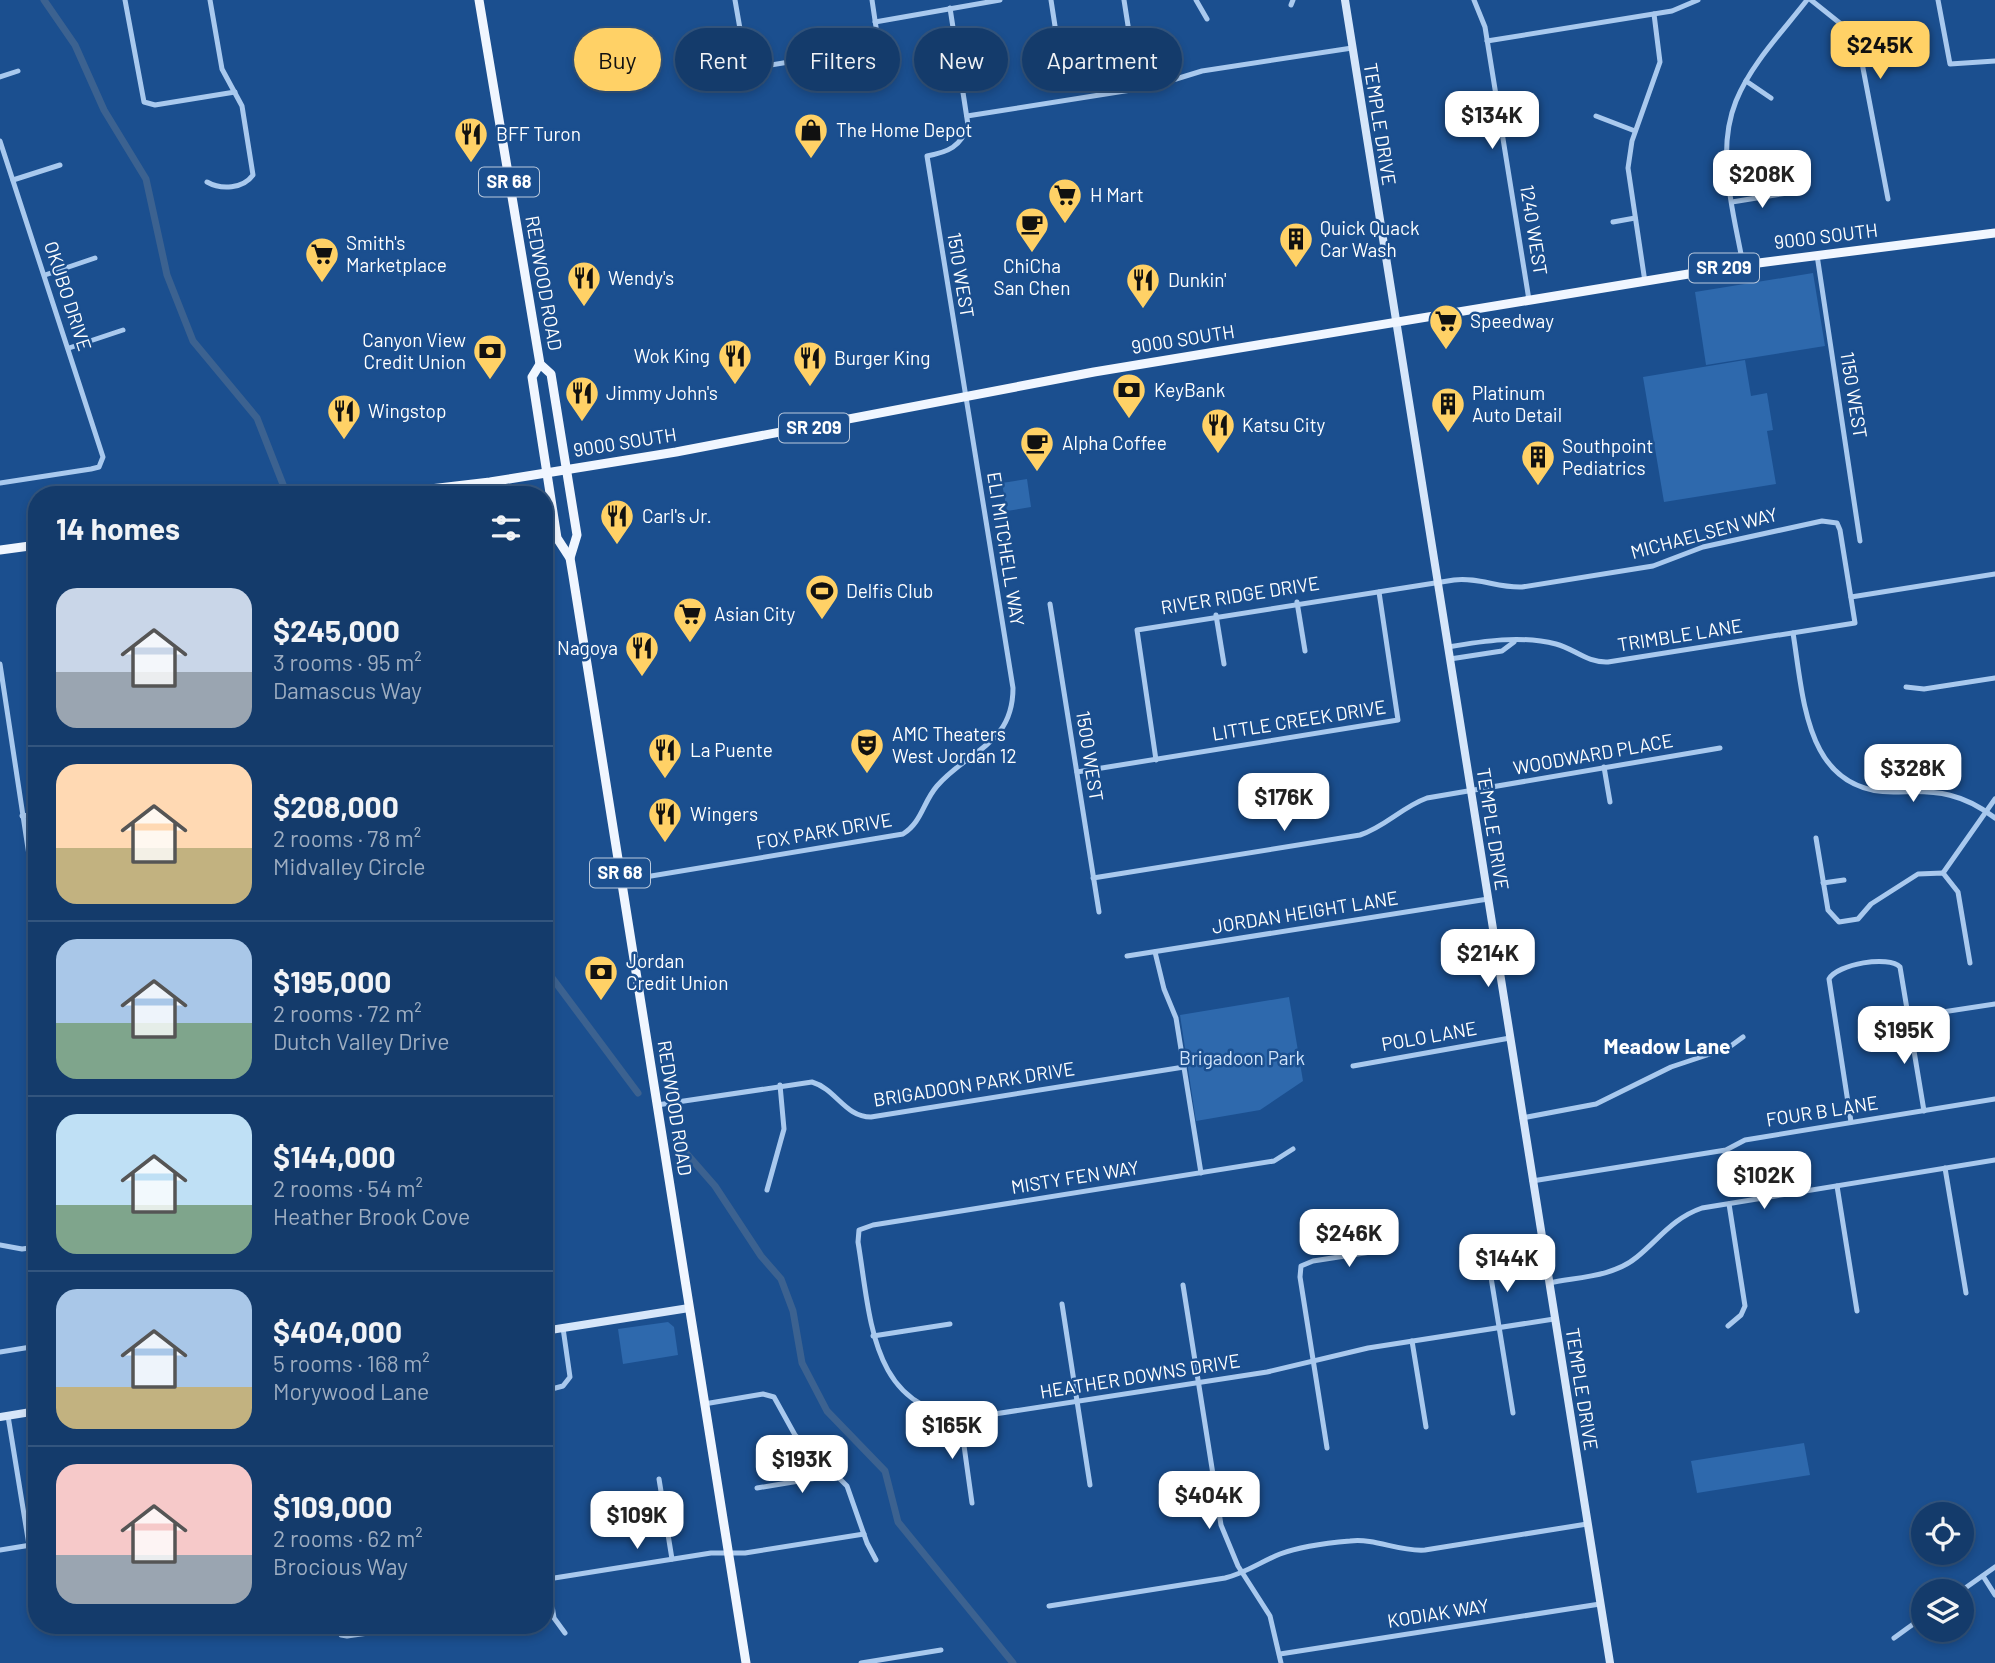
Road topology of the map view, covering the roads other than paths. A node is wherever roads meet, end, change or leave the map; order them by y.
1 (125, 0) edge
2 (210, 0) edge
3 (480, 0) edge
4 (735, 0) edge
5 (872, 0) edge
6 (1000, 0) edge
7 (1051, 0) edge
8 (1124, 0) edge
9 (1196, 0) edge
10 (1345, 0) edge
11 (1474, 0) edge
12 (1698, 0) edge
13 (1809, 0) edge
14 (1938, 0) edge
15 (950, 8) junction
16 (1654, 14) junction
17 (1207, 19) dead end
18 (875, 22) junction
19 (876, 28) edge
20 (1054, 28) edge
21 (1128, 28) edge
22 (1488, 41) junction
23 (1352, 48) junction
24 (1995, 61) edge
25 (786, 62) edge
26 (18, 71) dead end
27 (0, 77) edge
28 (1182, 77) edge
29 (1746, 81) junction
30 (1125, 91) edge
31 (235, 92) junction
32 (1771, 98) dead end
33 (967, 116) junction
34 (1596, 116) dead end
35 (1635, 131) junction
36 (0, 141) edge
37 (60, 165) dead end
38 (13, 180) junction
39 (207, 182) dead end
40 (1787, 193) dead end
41 (1888, 199) dead end
42 (1732, 202) junction
43 (1635, 218) junction
44 (1613, 222) dead end
45 (1995, 233) edge
46 (1817, 255) junction
47 (95, 258) dead end
48 (1743, 265) junction
49 (45, 275) junction
50 (1645, 282) junction
51 (1529, 300) junction
52 (1396, 323) junction
53 (123, 330) dead end
54 (69, 348) junction
55 (540, 364) junction
56 (965, 398) junction
57 (567, 469) junction
58 (547, 472) junction
59 (0, 483) edge
60 (445, 486) edge
61 (549, 486) edge
62 (553, 508) edge
63 (1860, 541) dead end
64 (28, 546) edge
65 (0, 550) edge
66 (570, 558) junction
67 (1995, 573) edge
68 (1437, 583) junction
69 (1379, 592) junction
70 (1851, 597) junction
71 (1297, 602) junction
72 (1050, 604) dead end
73 (1216, 615) junction
74 (1855, 623) joint
75 (1793, 633) junction
76 (1514, 642) junction
77 (1448, 646) junction
78 (1305, 650) dead end
79 (1450, 659) junction
80 (0, 664) edge
81 (1224, 664) dead end
82 (1995, 678) edge
83 (1, 682) edge
84 (1906, 687) dead end
85 (1012, 706) joint
86 (1720, 748) dead end
87 (1156, 760) junction
88 (1604, 767) junction
89 (1077, 772) junction
90 (1471, 791) junction
91 (1995, 799) edge
92 (1610, 802) dead end
93 (1985, 811) junction
94 (28, 815) edge
95 (22, 816) junction
96 (1995, 818) edge
97 (1815, 838) dead end
98 (28, 853) edge
99 (1943, 873) junction
100 (1093, 878) junction
101 (1844, 880) dead end
102 (621, 881) junction
103 (1823, 883) junction
104 (1488, 899) junction
105 (1099, 912) dead end
106 (1155, 952) junction
107 (1127, 957) dead end
108 (1970, 964) dead end
109 (1995, 1004) edge
110 (1910, 1017) junction
111 (1743, 1037) dead end
112 (1510, 1038) junction
113 (1353, 1066) dead end
114 (1184, 1067) junction
115 (780, 1085) junction
116 (1995, 1099) edge
117 (657, 1105) junction
118 (1924, 1111) junction
119 (1522, 1118) junction
120 (1852, 1122) junction
121 (1293, 1149) dead end
122 (1995, 1160) edge
123 (1945, 1168) junction
124 (1201, 1173) junction
125 (1532, 1181) junction
126 (1837, 1186) junction
127 (767, 1190) dead end
128 (1729, 1204) junction
129 (859, 1230) joint
130 (0, 1245) edge
131 (28, 1248) edge
132 (1390, 1250) dead end
133 (1489, 1265) dead end
134 (1549, 1283) junction
135 (1183, 1285) dead end
136 (1966, 1293) dead end
137 (1062, 1304) dead end
138 (689, 1308) junction
139 (1857, 1311) dead end
140 (1554, 1319) junction
141 (950, 1324) dead end
142 (1728, 1326) dead end
143 (1499, 1327) junction
144 (563, 1328) junction
145 (553, 1330) edge
146 (873, 1336) junction
147 (1412, 1341) junction
148 (28, 1347) edge
149 (0, 1352) edge
150 (1314, 1360) junction
151 (1198, 1382) junction
152 (553, 1389) edge
153 (1077, 1402) junction
154 (704, 1404) junction
155 (28, 1413) edge
156 (1513, 1413) dead end
157 (4, 1417) edge
158 (960, 1417) junction
159 (1426, 1427) dead end
160 (1327, 1448) dead end
161 (829, 1467) junction
162 (659, 1479) dead end
163 (1090, 1485) dead end
164 (757, 1488) dead end
165 (972, 1503) dead end
166 (664, 1507) junction
167 (628, 1513) dead end
168 (1587, 1524) junction
169 (864, 1534) junction
170 (28, 1540) edge
171 (28, 1545) edge
172 (0, 1550) edge
173 (729, 1554) junction
174 (672, 1559) junction
175 (876, 1560) dead end
176 (1995, 1567) edge
177 (1243, 1573) junction
178 (1983, 1576) junction
179 (553, 1578) edge
180 (1974, 1582) edge
181 (1995, 1595) edge
182 (1600, 1604) junction
183 (1049, 1606) dead end
184 (553, 1612) edge
185 (1911, 1626) edge
186 (565, 1633) dead end
187 (341, 1634) edge
188 (366, 1634) edge
189 (1894, 1638) dead end
190 (941, 1650) dead end
191 (1280, 1654) junction
192 (746, 1663) edge
193 (861, 1663) edge
194 (1281, 1663) edge
195 (1610, 1663) edge

1 - 31 street
2 - 31 street
3 - 55 main road, REDWOOD ROAD / SR 68
4 - 25 street
5 - 18 street
6 - 15 street
7 - 20 street
8 - 21 street
9 - 17 street
10 - 23 street, TEMPLE DRIVE
11 - 22 street, 1240 WEST
12 - 16 street
13 - 29 street
13 - 41 street
14 - 24 street
15 - 18 street
15 - 33 street
16 - 22 street
16 - 35 street
18 - 19 street
22 - 51 street, 1240 WEST
23 - 28 street
23 - 52 street, TEMPLE DRIVE
26 - 27 street
29 - 32 street
29 - 42 street
30 - 33 street
31 - 39 street
33 - 56 street, 1510 WEST
34 - 35 street
35 - 43 street
36 - 38 street, OKUBO DRIVE
37 - 38 street
38 - 49 street, OKUBO DRIVE
40 - 42 street
42 - 48 street
43 - 44 street
43 - 50 street
45 - 46 main road, 9000 SOUTH / SR 209
46 - 48 main road, 9000 SOUTH / SR 209
46 - 63 street, 1150 WEST
47 - 49 street
48 - 50 main road, 9000 SOUTH / SR 209
49 - 54 street, OKUBO DRIVE
50 - 51 main road, 9000 SOUTH / SR 209
51 - 52 main road, 9000 SOUTH / SR 209
52 - 56 main road, 9000 SOUTH / SR 209
52 - 68 street, TEMPLE DRIVE
53 - 54 street
54 - 59 street, OKUBO DRIVE
55 - 57 main road, REDWOOD ROAD / SR 68
55 - 58 main road, REDWOOD ROAD / SR 68
56 - 57 main road, 9000 SOUTH / SR 209
56 - 85 street, ELI MITCHELL WAY
57 - 58 main road, 9000 SOUTH / SR 209
57 - 66 main road, REDWOOD ROAD / SR 68
58 - 60 main road, 9000 SOUTH / SR 209
58 - 61 main road, REDWOOD ROAD / SR 68
62 - 66 main road, REDWOOD ROAD / SR 68
64 - 65 main road
66 - 102 main road, REDWOOD ROAD / SR 68
67 - 70 street
68 - 69 street, RIVER RIDGE DRIVE
68 - 70 street, MICHAELSEN WAY
68 - 77 street, TEMPLE DRIVE
69 - 71 street, RIVER RIDGE DRIVE
69 - 87 street, LITTLE CREEK DRIVE
70 - 74 street, MICHAELSEN WAY
71 - 73 street, RIVER RIDGE DRIVE
71 - 78 street
72 - 89 street, 1500 WEST
73 - 81 street
73 - 87 street, RIVER RIDGE DRIVE
74 - 75 street, TRIMBLE LANE
75 - 76 street, TRIMBLE LANE
75 - 93 street
76 - 77 street, TRIMBLE LANE
76 - 79 street, TRIMBLE LANE
77 - 79 street, TEMPLE DRIVE
79 - 90 street, TEMPLE DRIVE
80 - 83 street
82 - 84 street
83 - 95 street
85 - 102 street, FOX PARK DRIVE
86 - 88 street, WOODWARD PLACE
87 - 89 street, LITTLE CREEK DRIVE
88 - 90 street, WOODWARD PLACE
88 - 92 street
89 - 100 street, 1500 WEST
90 - 100 street, WOODWARD PLACE
90 - 104 street, TEMPLE DRIVE
91 - 93 street
93 - 96 street
93 - 99 street
94 - 95 street
95 - 98 street
97 - 103 street
99 - 103 street
99 - 108 street
100 - 105 street, 1500 WEST
101 - 103 street
102 - 117 main road, REDWOOD ROAD / SR 68
104 - 106 street, JORDAN HEIGHT LANE
104 - 112 street, TEMPLE DRIVE
106 - 107 street, JORDAN HEIGHT LANE
106 - 114 street
109 - 110 street
110 - 118 street
110 - 120 street
111 - 119 street
112 - 113 street, POLO LANE
112 - 119 street, TEMPLE DRIVE
114 - 115 street, BRIGADOON PARK DRIVE
114 - 124 street
115 - 117 street, BRIGADOON PARK DRIVE
115 - 127 street
116 - 118 street, FOUR B LANE
117 - 138 main road, REDWOOD ROAD / SR 68
118 - 120 street, FOUR B LANE
119 - 125 street, TEMPLE DRIVE
120 - 125 street, FOUR B LANE
121 - 124 street, MISTY FEN WAY
122 - 123 street
123 - 126 street
123 - 136 street
124 - 129 street, MISTY FEN WAY
125 - 134 street, TEMPLE DRIVE
126 - 128 street
126 - 139 street
128 - 134 street
128 - 142 street
129 - 146 street, HEATHER DOWNS DRIVE
130 - 131 street
132 - 150 street
133 - 143 street
134 - 140 street, TEMPLE DRIVE
135 - 151 street
137 - 153 street
138 - 144 street
138 - 154 main road, REDWOOD ROAD / SR 68
140 - 143 street, HEATHER DOWNS DRIVE
140 - 168 street, TEMPLE DRIVE
141 - 146 street
143 - 147 street, HEATHER DOWNS DRIVE
143 - 156 street
144 - 145 street
144 - 152 street
146 - 158 street, HEATHER DOWNS DRIVE
147 - 150 street, HEATHER DOWNS DRIVE
147 - 159 street
148 - 149 street
150 - 151 street, HEATHER DOWNS DRIVE
150 - 160 street
151 - 153 street, HEATHER DOWNS DRIVE
151 - 177 street
153 - 158 street, HEATHER DOWNS DRIVE
153 - 163 street
154 - 161 street
154 - 173 main road, REDWOOD ROAD / SR 68
155 - 157 street
157 - 170 street
158 - 165 street
161 - 164 street
161 - 169 street
162 - 166 street
166 - 167 street
166 - 174 street
168 - 177 street
168 - 182 street, TEMPLE DRIVE
169 - 173 street
169 - 175 street
171 - 172 street
173 - 174 street
173 - 192 main road, REDWOOD ROAD / SR 68
174 - 179 street
176 - 178 street
177 - 183 street
177 - 191 street
178 - 180 street
178 - 181 street
182 - 191 street, KODIAK WAY
182 - 195 street, TEMPLE DRIVE
184 - 186 street
185 - 189 street
187 - 188 street
190 - 193 street
191 - 194 street

